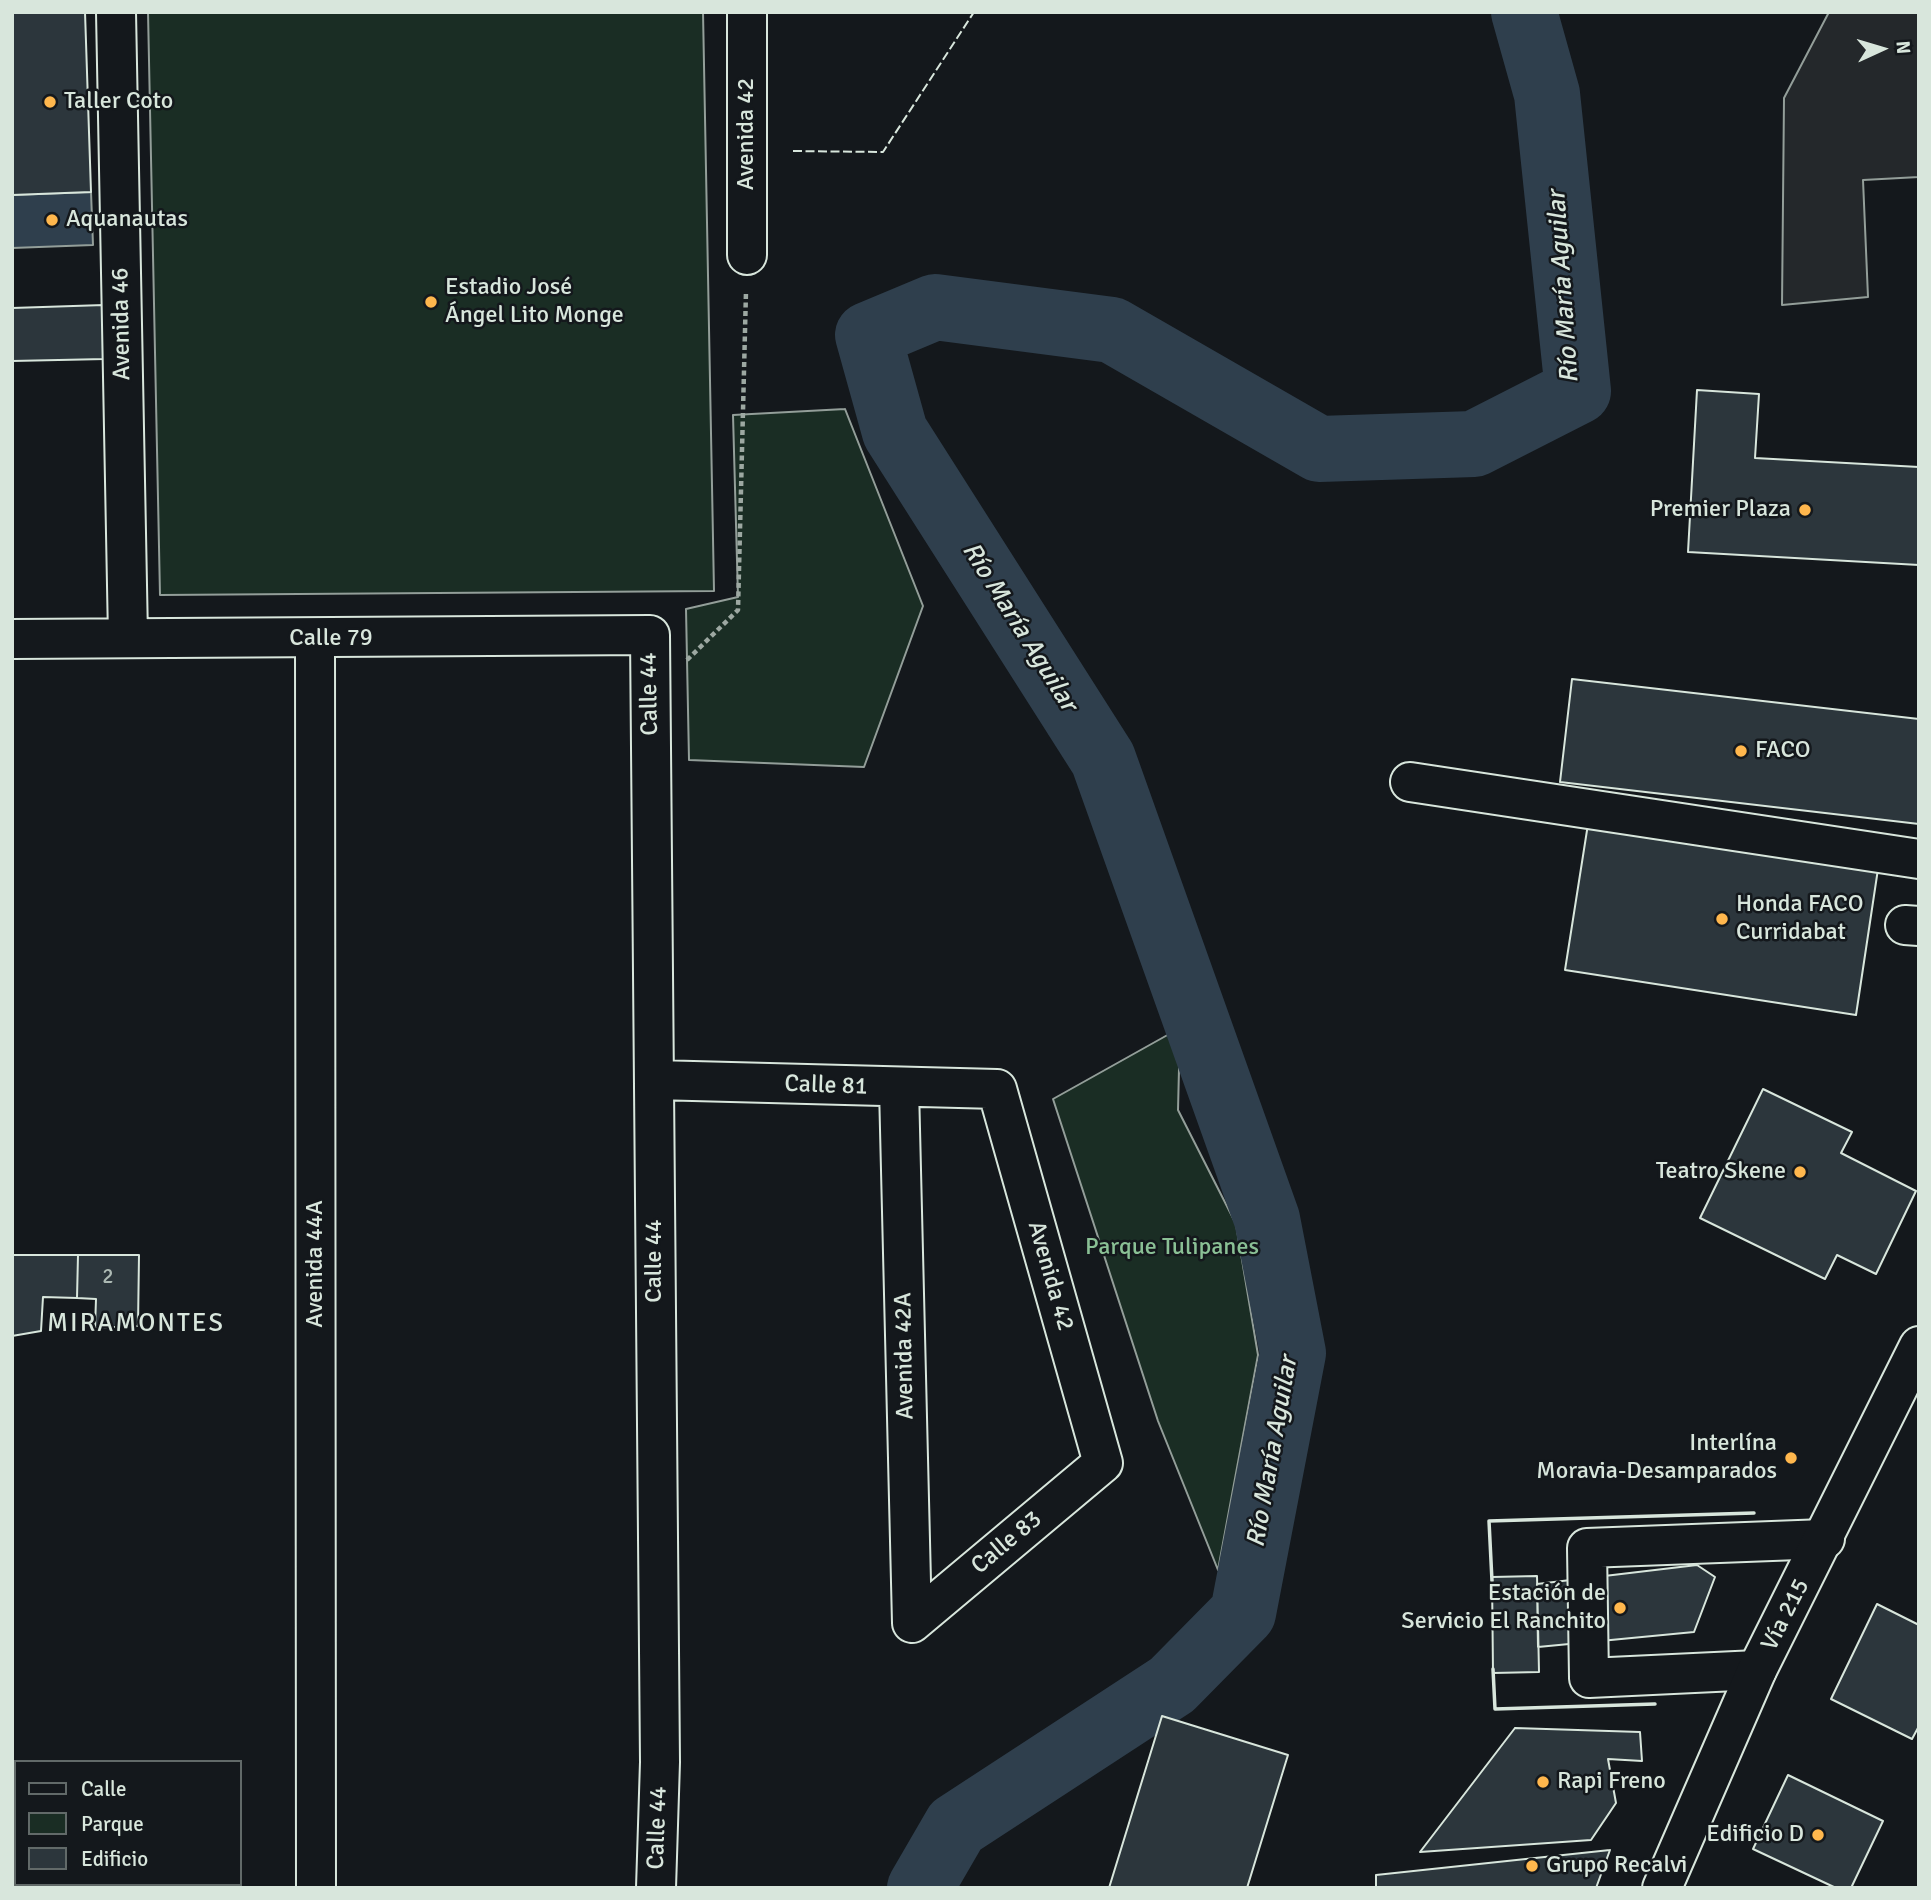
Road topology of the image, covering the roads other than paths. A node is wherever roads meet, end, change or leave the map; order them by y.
1 (116, 12) edge
2 (747, 12) edge
3 (747, 255) road end
4 (650, 635) joint
5 (128, 636) junction
6 (12, 639) edge
7 (315, 639) junction
8 (1409, 782) dead end
9 (1919, 859) edge
10 (655, 1080) junction
11 (899, 1088) junction
12 (997, 1089) joint
13 (1919, 1346) edge
14 (1103, 1463) joint
15 (1825, 1539) junction
16 (912, 1623) joint
17 (1757, 1670) junction
18 (316, 1888) edge
19 (656, 1888) edge
20 (1662, 1888) edge

1 - 5 street, Avenida 46
2 - 3 street, Avenida 42
4 - 7 street, Calle 79
4 - 10 street, Calle 44
5 - 6 street, Calle 79
5 - 7 street, Calle 79
7 - 18 street, Avenida 44A
8 - 9 street
10 - 11 street, Calle 81
10 - 19 street, Calle 44
11 - 12 street, Calle 81
11 - 16 street, Avenida 42A
12 - 14 street, Avenida 42
13 - 15 street, Vía 215
14 - 16 street, Calle 83
15 - 17 street, Vía 215
15 - 17 street
17 - 20 street, Vía 215

